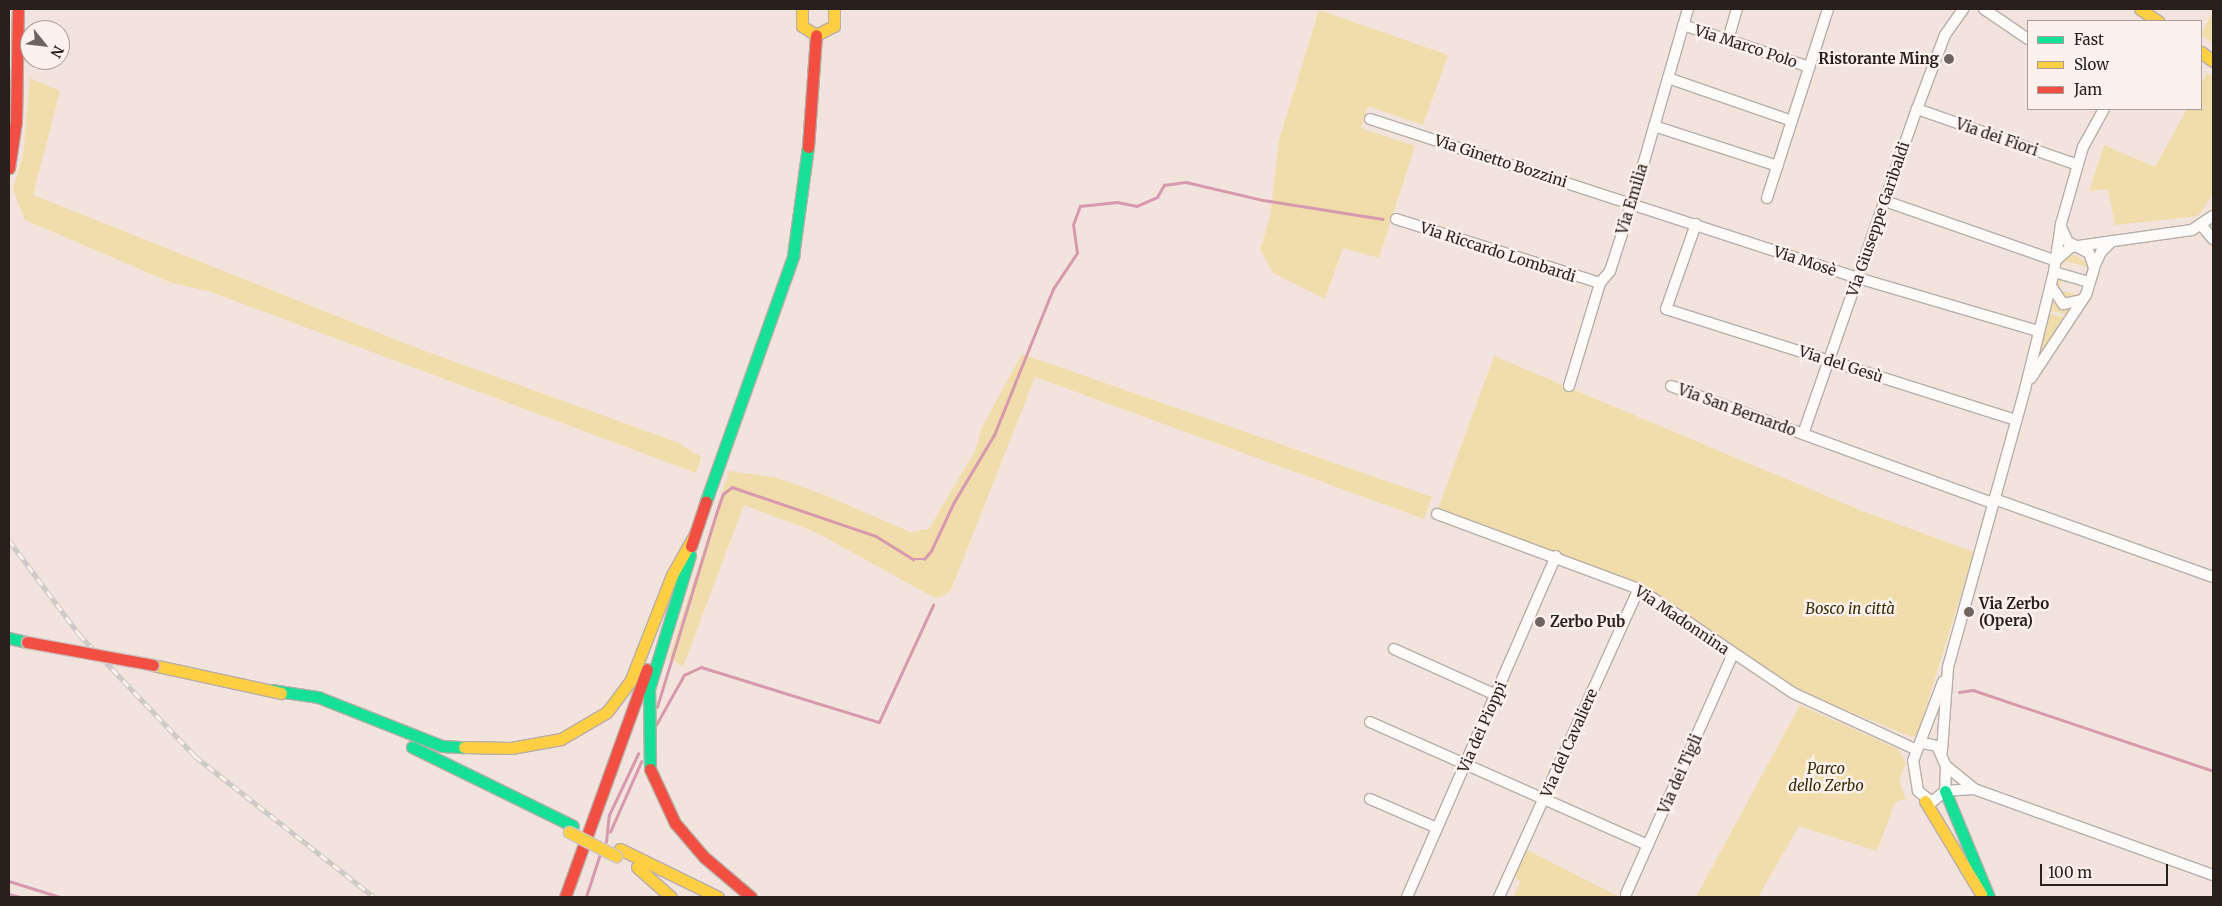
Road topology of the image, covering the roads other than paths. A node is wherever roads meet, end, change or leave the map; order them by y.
1 (18, 9) edge
2 (802, 9) edge
3 (834, 9) edge
4 (1688, 9) edge
5 (1737, 9) edge
6 (1828, 9) edge
7 (1963, 9) edge
8 (1984, 9) edge
9 (2140, 9) edge
10 (2156, 20) edge
11 (1683, 25) junction
12 (816, 35) junction
13 (2027, 38) edge
14 (1728, 40) junction
15 (2202, 53) edge
16 (2213, 61) edge
17 (1809, 67) junction
18 (1668, 78) junction
19 (1917, 109) junction
20 (2104, 110) edge
21 (1370, 119) dead end
22 (1792, 121) junction
23 (1654, 126) junction
24 (2078, 165) junction
25 (1778, 166) junction
26 (9, 168) edge
27 (1768, 198) dead end
28 (1884, 201) junction
29 (1632, 203) junction
30 (2213, 216) edge
31 (1396, 219) dead end
32 (1696, 224) junction
33 (2061, 224) junction
34 (2202, 226) junction
35 (2116, 239) junction
36 (2213, 239) edge
37 (2078, 247) junction
38 (2055, 267) junction
39 (2094, 268) junction
40 (1858, 278) junction
41 (2090, 282) junction
42 (1600, 283) junction
43 (2050, 286) junction
44 (2083, 300) junction
45 (2038, 331) junction
46 (1829, 360) junction
47 (1569, 386) dead end
48 (1671, 386) dead end
49 (2025, 390) junction
50 (2016, 420) junction
51 (1803, 434) junction
52 (1993, 501) junction
53 (1437, 514) dead end
54 (694, 536) junction
55 (1556, 556) junction
56 (2213, 577) edge
57 (1639, 589) junction
58 (9, 638) edge
59 (1394, 649) dead end
60 (1733, 654) junction
61 (1948, 667) junction
62 (271, 690) junction
63 (1496, 695) junction
64 (1370, 722) dead end
65 (1920, 747) junction
66 (1942, 751) junction
67 (1466, 764) junction
68 (1946, 766) junction
69 (1974, 789) junction
70 (1945, 791) junction
71 (1370, 799) dead end
72 (1543, 800) junction
73 (1925, 801) junction
74 (1437, 828) junction
75 (1648, 845) junction
76 (618, 852) junction
77 (2213, 875) edge
78 (1626, 894) dead end
79 (565, 897) edge
80 (671, 897) edge
81 (718, 897) edge
82 (751, 897) edge
83 (1407, 897) edge
84 (1499, 897) edge
85 (1983, 897) edge
86 (1989, 897) edge

1 - 26 main road
2 - 12 main road
3 - 12 main road
4 - 11 street, Via Emilia
5 - 14 street
6 - 17 street
7 - 19 street, Via Giuseppe Garibaldi
8 - 13 street
9 - 10 main road
11 - 14 street, Via Marco Polo
11 - 18 street, Via Emilia
12 - 54 main road
14 - 17 street, Via Marco Polo
15 - 16 main road
17 - 22 street
18 - 22 street
18 - 23 street, Via Emilia
19 - 24 street, Via dei Fiori
19 - 28 street, Via Giuseppe Garibaldi
20 - 24 street
21 - 29 street, Via Ginetto Bozzini
22 - 25 street
23 - 25 street
23 - 29 street, Via Emilia
24 - 33 street
25 - 27 street
28 - 38 street
28 - 40 street, Via Giuseppe Garibaldi
29 - 32 street, Via Mosè
29 - 42 street, Via Emilia
30 - 34 street
31 - 42 street, Via Riccardo Lombardi
32 - 40 street, Via Mosè
32 - 46 street, Via del Gesù
33 - 37 street
33 - 38 street
34 - 35 street
34 - 36 street
35 - 37 street
35 - 39 street
37 - 38 street
37 - 39 street
38 - 41 street
38 - 43 street
39 - 41 street
40 - 45 street, Via Mosè
40 - 46 street, Via Giuseppe Garibaldi
41 - 44 street
42 - 47 street, Via Emilia
43 - 44 street
43 - 45 street
44 - 49 street
45 - 49 street
46 - 50 street, Via del Gesù
46 - 51 street, Via Giuseppe Garibaldi
48 - 51 street, Via San Bernardo
49 - 50 street
50 - 52 street
51 - 52 street, Via San Bernardo
52 - 56 street, Via San Bernardo
52 - 61 street
53 - 55 street, Via Madonnina
54 - 62 main road
54 - 79 main road
54 - 82 main road
55 - 57 street, Via Madonnina
55 - 63 street, Via dei Pioppi
57 - 60 street, Via Madonnina
57 - 72 street, Via del Cavaliere
58 - 62 main road, bridge
59 - 63 street
60 - 65 street, Via Madonnina
60 - 75 street, Via dei Tigli
61 - 65 street
61 - 66 street
62 - 76 main road
63 - 67 street, Via dei Pioppi
64 - 67 street
65 - 66 street, Via Madonnina
65 - 73 street
66 - 68 street
67 - 72 street
67 - 74 street, Via dei Pioppi
68 - 69 street
68 - 70 street
69 - 70 street
69 - 77 street
70 - 73 street
70 - 86 main road
71 - 74 street
72 - 75 street
72 - 84 street, Via del Cavaliere
73 - 85 main road
74 - 83 street, Via dei Pioppi
75 - 78 street, Via dei Tigli
76 - 80 main road
76 - 81 main road

